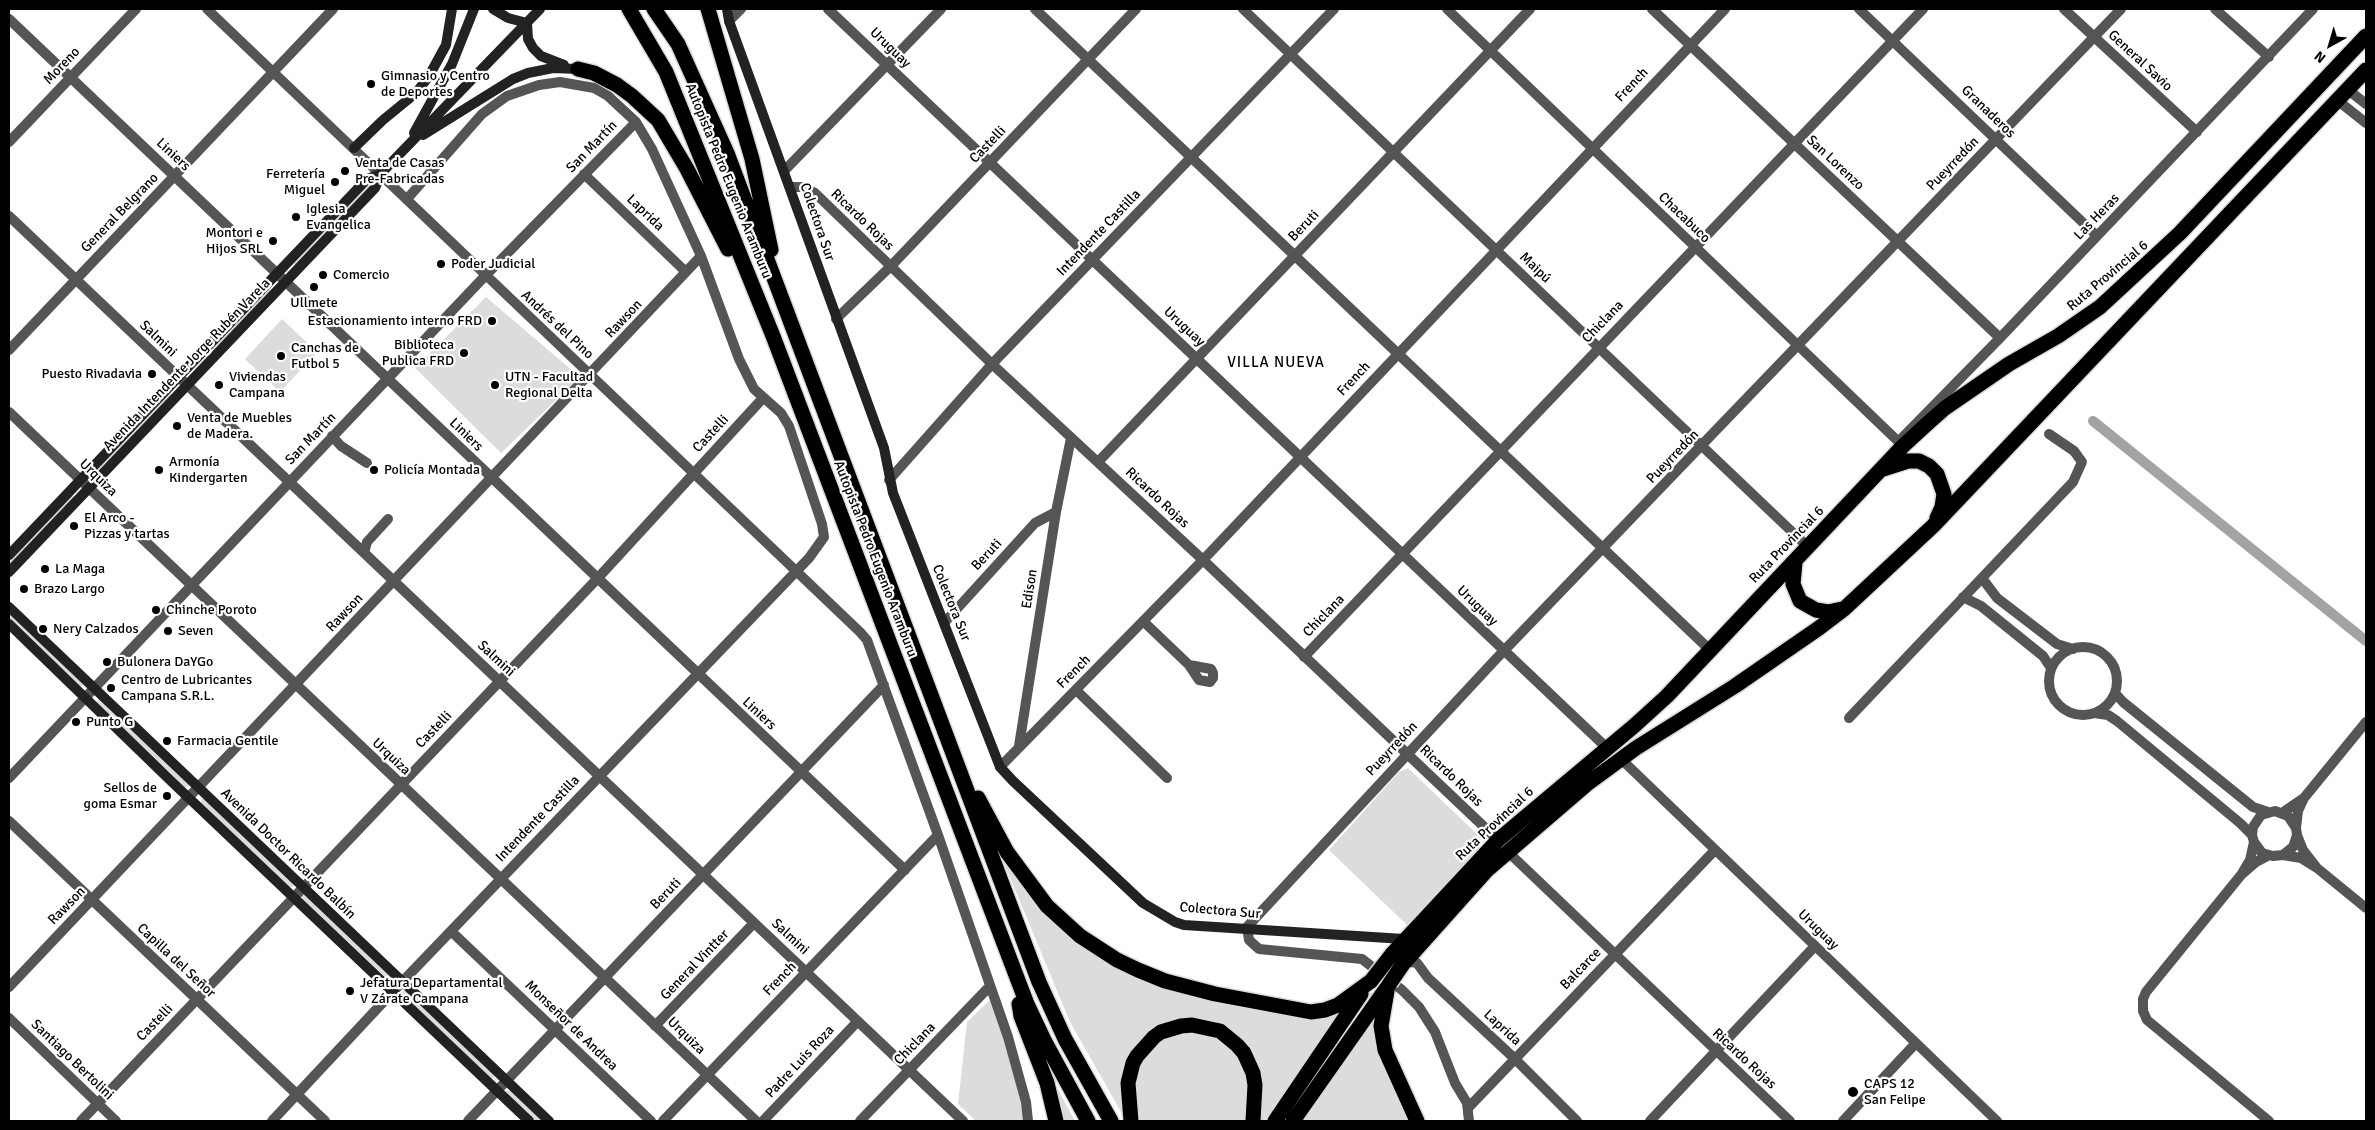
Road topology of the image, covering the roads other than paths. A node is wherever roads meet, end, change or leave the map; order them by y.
1 (136, 9) edge
2 (207, 9) edge
3 (333, 9) edge
4 (452, 9) edge
5 (474, 9) edge
6 (493, 9) edge
7 (540, 9) edge
8 (629, 9) edge
9 (654, 9) edge
10 (708, 9) edge
11 (727, 9) edge
12 (742, 9) edge
13 (828, 9) edge
14 (941, 9) edge
15 (1035, 9) edge
16 (1136, 9) edge
17 (1243, 9) edge
18 (1334, 9) edge
19 (1447, 9) edge
20 (1530, 9) edge
21 (1652, 9) edge
22 (1725, 9) edge
23 (1859, 9) edge
24 (1923, 9) edge
25 (2064, 9) edge
26 (2121, 9) edge
27 (2215, 9) edge
28 (2313, 9) edge
29 (9, 19) edge
30 (729, 22) junction
31 (526, 23) junction
32 (2366, 36) edge
33 (2094, 37) junction
34 (1892, 40) junction
35 (1690, 46) junction
36 (1490, 50) junction
37 (1290, 54) junction
38 (2269, 57) junction
39 (1088, 59) junction
40 (888, 65) junction
41 (578, 69) junction
42 (2366, 70) edge
43 (273, 72) junction
44 (70, 77) junction
45 (2342, 95) junction
46 (2366, 104) edge
47 (636, 122) junction
48 (2366, 123) edge
49 (2197, 132) junction
50 (1996, 139) junction
51 (9, 142) edge
52 (1794, 143) junction
53 (408, 145) junction
54 (354, 148) junction
55 (1592, 148) junction
56 (1393, 152) junction
57 (1191, 157) junction
58 (990, 162) junction
59 (785, 170) junction
60 (381, 174) junction
61 (584, 174) junction
62 (174, 176) junction
63 (791, 187) junction
64 (407, 199) junction
65 (9, 216) edge
66 (2097, 236) junction
67 (1898, 242) junction
68 (1695, 247) junction
69 (1496, 250) junction
70 (701, 256) junction
71 (1294, 256) junction
72 (1093, 260) junction
73 (891, 266) junction
74 (686, 272) junction
75 (773, 272) junction
76 (277, 273) junction
77 (485, 276) junction
78 (76, 280) junction
79 (286, 281) junction
80 (836, 319) junction
81 (773, 336) junction
82 (2000, 338) junction
83 (1798, 346) junction
84 (1598, 347) junction
85 (9, 350) edge
86 (1397, 353) junction
87 (1196, 358) junction
88 (992, 364) junction
89 (590, 375) junction
90 (178, 377) junction
91 (388, 378) junction
92 (187, 385) junction
93 (763, 398) junction
94 (9, 412) edge
95 (2049, 434) dead end
96 (332, 436) junction
97 (1071, 438) junction
98 (1900, 444) junction
99 (1702, 446) junction
100 (1500, 451) junction
101 (1300, 456) junction
102 (1098, 462) junction
103 (367, 463) dead end
104 (1882, 470) junction
105 (693, 474) junction
106 (80, 479) junction
107 (491, 479) junction
108 (889, 480) junction
109 (289, 482) junction
110 (89, 488) junction
111 (1056, 512) junction
112 (388, 519) dead end
113 (1933, 526) junction
114 (1808, 547) junction
115 (1604, 549) junction
116 (364, 553) junction
117 (9, 554) edge
118 (1402, 554) junction
119 (1203, 560) junction
120 (1794, 562) junction
121 (797, 571) junction
122 (9, 572) edge
123 (1982, 578) junction
124 (597, 579) junction
125 (394, 582) junction
126 (190, 586) junction
127 (1963, 597) junction
128 (9, 607) edge
129 (1844, 609) junction
130 (1143, 621) junction
131 (944, 623) junction
132 (9, 624) edge
133 (2073, 649) junction
134 (1710, 650) junction
135 (1505, 651) junction
136 (1304, 657) junction
137 (1189, 665) dead end
138 (2051, 668) junction
139 (697, 673) junction
140 (499, 681) junction
141 (884, 685) junction
142 (296, 686) junction
143 (93, 688) junction
144 (1076, 690) junction
145 (2115, 693) junction
146 (85, 697) junction
147 (932, 699) junction
148 (2094, 713) junction
149 (1849, 718) dead end
150 (2366, 722) edge
151 (1019, 746) junction
152 (1607, 748) junction
153 (1407, 753) junction
154 (1621, 759) junction
155 (1000, 766) junction
156 (801, 772) junction
157 (599, 776) junction
158 (9, 778) edge
159 (1167, 778) dead end
160 (400, 785) junction
161 (198, 788) junction
162 (188, 798) junction
163 (2304, 798) junction
164 (2268, 812) junction
165 (2282, 812) junction
166 (9, 821) edge
167 (2296, 831) junction
168 (938, 835) junction
169 (2253, 839) junction
170 (1502, 846) junction
171 (1715, 850) junction
172 (2282, 855) junction
173 (2269, 856) junction
174 (2317, 868) junction
175 (904, 870) junction
176 (703, 875) junction
177 (2241, 875) junction
178 (500, 879) junction
179 (303, 887) junction
180 (294, 897) junction
181 (92, 900) junction
182 (2366, 908) edge
183 (754, 923) junction
184 (1247, 927) junction
185 (451, 930) junction
186 (1404, 939) junction
187 (1814, 946) junction
188 (1614, 954) junction
189 (1405, 963) junction
190 (1013, 968) junction
191 (806, 972) junction
192 (605, 978) junction
193 (402, 982) junction
194 (990, 986) junction
195 (1367, 986) junction
196 (9, 987) edge
197 (394, 992) junction
198 (196, 999) junction
199 (1381, 1000) junction
200 (9, 1018) edge
201 (858, 1021) junction
202 (655, 1026) junction
203 (555, 1030) junction
204 (1916, 1043) junction
205 (1716, 1051) junction
206 (1514, 1058) junction
207 (909, 1070) junction
208 (707, 1075) junction
209 (506, 1081) junction
210 (497, 1090) junction
211 (297, 1095) junction
212 (98, 1103) junction
213 (1468, 1108) junction
214 (81, 1121) edge
215 (116, 1121) edge
216 (272, 1121) edge
217 (325, 1121) edge
218 (468, 1121) edge
219 (529, 1121) edge
220 (549, 1121) edge
221 (651, 1121) edge
222 (663, 1121) edge
223 (756, 1121) edge
224 (763, 1121) edge
225 (860, 1121) edge
226 (964, 1121) edge
227 (1028, 1121) edge
228 (1056, 1121) edge
229 (1088, 1121) edge
230 (1111, 1121) edge
231 (1131, 1121) edge
232 (1253, 1121) edge
233 (1275, 1121) edge
234 (1293, 1121) edge
235 (1417, 1121) edge
236 (1469, 1121) edge
237 (1577, 1121) edge
238 (1650, 1121) edge
239 (1790, 1121) edge
240 (1843, 1121) edge
241 (1997, 1121) edge
242 (2269, 1121) edge

1 - 44 street, Moreno
2 - 43 street, Andrés del Pino
3 - 43 street, General Belgrano
4 - 54 main road
5 - 53 main road
6 - 31 main road
7 - 31 main road, Avenida Intendente Jorge Rubén Varela
8 - 81 highway, Autopista Pedro Eugenio Aramburu
9 - 75 highway, Autopista Pedro Eugenio Aramburu
10 - 75 highway
11 - 30 main road, Colectora Sur
12 - 30 street
13 - 40 street, Uruguay
14 - 40 street
15 - 39 street
16 - 39 street, Castelli
17 - 37 street, Maipú
18 - 37 street, Intendente Castilla
19 - 36 street, Chacabuco
20 - 36 street, Beruti
21 - 35 street, San Lorenzo
22 - 35 street, French
23 - 34 street, Granaderos
24 - 34 street, Chiclana
25 - 33 street, General Savio
26 - 33 street, Pueyrredón
27 - 38 street
28 - 38 street, Las Heras
29 - 44 street, Liniers
30 - 59 main road, Colectora Sur
31 - 41 main road
31 - 53 main road, Avenida Intendente Jorge Rubén Varela
32 - 98 highway, Ruta Provincial 6
33 - 49 street, General Savio
33 - 50 street, Pueyrredón
34 - 50 street, Granaderos
34 - 52 street, Chiclana
35 - 52 street, San Lorenzo
35 - 55 street, French
36 - 55 street, Chacabuco
36 - 56 street, Beruti
37 - 56 street, Maipú
37 - 57 street, Intendente Castilla
38 - 49 street, Las Heras
39 - 57 street
39 - 58 street, Castelli
40 - 58 street, Uruguay
40 - 59 street
41 - 53 main road
41 - 81 highway
42 - 45 highway, Ruta Provincial 6
43 - 54 street, Andrés del Pino
43 - 62 street, General Belgrano
44 - 51 street, Moreno
44 - 62 street, Liniers
45 - 46 street
45 - 48 street
45 - 113 highway, Ruta Provincial 6
47 - 61 street, San Martín
47 - 64 street
47 - 70 street
49 - 66 street, Las Heras
50 - 66 street, Granaderos
50 - 67 street, Pueyrredón
52 - 67 street, San Lorenzo
52 - 68 street, Chiclana
53 - 60 main road, Avenida Intendente Jorge Rubén Varela
54 - 60 street, Andrés del Pino
55 - 68 street, Chacabuco
55 - 69 street, French
56 - 69 street, Maipú
56 - 71 street, Beruti
57 - 71 street
57 - 72 street, Intendente Castilla
58 - 72 street, Uruguay
58 - 73 street, Castelli
59 - 63 main road, Colectora Sur
60 - 64 street, Andrés del Pino
60 - 76 main road, Avenida Intendente Jorge Rubén Varela
60 - 79 main road, Avenida Intendente Jorge Rubén Varela
61 - 74 street, Laprida
61 - 77 street, San Martín
62 - 76 street, Liniers
62 - 78 street, General Belgrano
63 - 73 street, Ricardo Rojas
63 - 80 main road, Colectora Sur
64 - 77 street, Andrés del Pino
65 - 78 street, Salmini
66 - 82 street, Las Heras
67 - 82 street, San Lorenzo
67 - 83 street, Pueyrredón
68 - 83 street, Chacabuco
68 - 84 street, Chiclana
69 - 84 street, Maipú
69 - 86 street, French
70 - 74 street, Rawson
70 - 93 street
71 - 86 street
71 - 87 street, Beruti
72 - 87 street, Uruguay
72 - 88 street, Intendente Castilla
73 - 80 street, Castelli
73 - 88 street, Ricardo Rojas
74 - 89 street, Rawson
75 - 147 highway, Autopista Pedro Eugenio Aramburu
76 - 79 street, Liniers
76 - 90 main road, Avenida Intendente Jorge Rubén Varela
77 - 89 street, Andrés del Pino
77 - 91 street, San Martín
78 - 85 street, General Belgrano
78 - 90 street, Salmini
79 - 91 street, Liniers
79 - 92 main road, Avenida Intendente Jorge Rubén Varela
80 - 108 main road, Colectora Sur
81 - 190 highway, Autopista Pedro Eugenio Aramburu
82 - 98 street, Las Heras
83 - 98 street, Chacabuco
83 - 99 street, Pueyrredón
84 - 99 street, Maipú
84 - 100 street, Chiclana
86 - 100 street
86 - 101 street, French
87 - 101 street, Uruguay
87 - 102 street, Beruti
88 - 97 street, Ricardo Rojas
88 - 108 street, Intendente Castilla
89 - 105 street, Andrés del Pino
89 - 107 street, Rawson
90 - 92 street, Salmini
90 - 106 main road, Avenida Intendente Jorge Rubén Varela
91 - 96 street, San Martín
91 - 107 street, Liniers
92 - 109 street, Salmini
92 - 110 main road, Avenida Intendente Jorge Rubén Varela
93 - 105 street, Castelli
93 - 121 street, Intendente Castilla
94 - 106 street, Urquiza
95 - 123 street
96 - 103 street
96 - 109 street, San Martín
97 - 102 street, Ricardo Rojas
97 - 111 street, Edison
98 - 104 highway, Ruta Provincial 6
99 - 114 street, Maipú
99 - 115 street, Pueyrredón
100 - 115 street
100 - 118 street, Chiclana
101 - 118 street, Uruguay
101 - 119 street, French
102 - 119 street, Ricardo Rojas
104 - 113 highway
104 - 114 highway, Ruta Provincial 6
105 - 121 street, Andrés del Pino
105 - 124 street, Castelli
106 - 110 street, Urquiza
106 - 117 main road, Avenida Intendente Jorge Rubén Varela
107 - 124 street, Liniers
107 - 125 street, Rawson
108 - 131 main road, Colectora Sur
109 - 116 street, Salmini
109 - 126 street, San Martín
110 - 122 main road, Avenida Intendente Jorge Rubén Varela
110 - 126 street, Urquiza
111 - 131 street, Beruti
111 - 151 street, Edison
112 - 116 street
113 - 129 highway, Ruta Provincial 6
114 - 120 highway, Ruta Provincial 6
115 - 134 street
115 - 135 street, Pueyrredón
116 - 125 street, Salmini
118 - 135 street, Uruguay
118 - 136 street, Chiclana
119 - 130 street, French
119 - 136 street, Ricardo Rojas
120 - 129 highway
120 - 134 highway, Ruta Provincial 6
121 - 139 street, Intendente Castilla
121 - 141 street, Andrés del Pino
123 - 127 street
123 - 133 street
124 - 139 street, Liniers
124 - 140 street, Castelli
125 - 140 street, Salmini
125 - 142 street, Rawson
126 - 142 street, Urquiza
126 - 143 street, San Martín
127 - 138 street
127 - 149 street
128 - 143 main road, Avenida Doctor Ricardo Balbín
129 - 154 highway, Ruta Provincial 6
130 - 137 street
130 - 144 street, French
131 - 155 main road, Colectora Sur
132 - 146 main road, Avenida Doctor Ricardo Balbín
133 - 138 street
133 - 145 street
134 - 152 highway, Ruta Provincial 6
135 - 152 street, Uruguay
135 - 153 street, Pueyrredón
136 - 153 street, Ricardo Rojas
138 - 148 street
139 - 156 street, Liniers
139 - 157 street, Intendente Castilla
140 - 157 street, Salmini
140 - 160 street, Castelli
141 - 156 street, Beruti
141 - 168 street
142 - 160 street, Urquiza
142 - 161 street, Rawson
143 - 146 street, San Martín
143 - 161 main road, Avenida Doctor Ricardo Balbín
144 - 151 street, French
144 - 159 street
145 - 148 street
145 - 164 street
146 - 158 street, San Martín
146 - 162 main road, Avenida Doctor Ricardo Balbín
147 - 195 highway
147 - 230 highway, Autopista Pedro Eugenio Aramburu
148 - 169 street
150 - 163 street
151 - 155 street, French
152 - 170 highway, Ruta Provincial 6
153 - 170 street, Ricardo Rojas
153 - 184 street, Pueyrredón
154 - 170 highway, Ruta Provincial 6
154 - 171 street, Uruguay
155 - 184 main road, Colectora Sur
156 - 175 street, Liniers
156 - 176 street, Beruti
157 - 176 street, Salmini
157 - 178 street, Intendente Castilla
160 - 178 street, Urquiza
160 - 179 street, Castelli
161 - 162 street, Rawson
161 - 179 main road, Avenida Doctor Ricardo Balbín
162 - 180 main road, Avenida Doctor Ricardo Balbín
162 - 181 street, Rawson
163 - 165 street
163 - 167 street
164 - 165 street
164 - 169 street
165 - 167 street
166 - 181 street, Capilla del Señor
167 - 172 street
167 - 174 street
168 - 175 street, French
168 - 194 street
169 - 173 street
169 - 177 street
170 - 186 highway, Ruta Provincial 6
170 - 188 street, Ricardo Rojas
170 - 189 highway, Ruta Provincial 6
171 - 187 street, Uruguay
171 - 188 street, Balcarce
172 - 173 street
172 - 174 street
173 - 177 street
174 - 182 street
175 - 191 street, French
176 - 183 street, Salmini
176 - 192 street, Beruti
177 - 242 street
178 - 185 street, Intendente Castilla
178 - 192 street, Urquiza
179 - 180 street, Castelli
179 - 193 main road, Avenida Doctor Ricardo Balbín
180 - 197 main road, Avenida Doctor Ricardo Balbín
180 - 198 street, Castelli
181 - 196 street, Rawson
181 - 198 street, Capilla del Señor
183 - 191 street, Salmini
183 - 202 street, General Vintter
184 - 186 main road, Colectora Sur
184 - 213 street
185 - 193 street, Intendente Castilla
185 - 203 street, Monseñor de Andrea
186 - 195 highway, Ruta Provincial 6, bridge
187 - 204 street, Uruguay
187 - 205 street
188 - 205 street, Ricardo Rojas
188 - 206 street, Balcarce
189 - 199 highway, Ruta Provincial 6, bridge
189 - 206 street, Laprida
190 - 228 highway
190 - 229 highway, Autopista Pedro Eugenio Aramburu
191 - 201 street, Salmini
191 - 208 street, French
192 - 202 street, Urquiza
192 - 203 street, Beruti
193 - 197 street, Intendente Castilla
193 - 209 main road, Avenida Doctor Ricardo Balbín
194 - 207 street, Chiclana
194 - 227 street
195 - 233 highway, Ruta Provincial 6
197 - 210 main road, Avenida Doctor Ricardo Balbín
197 - 211 street, Intendente Castilla
198 - 211 street, Capilla del Señor
198 - 212 street, Castelli
199 - 234 highway
199 - 235 highway
200 - 212 street, Santiago Bertolini
201 - 207 street, Salmini
201 - 224 street, Padre Luis Roza
202 - 208 street, Urquiza
203 - 209 street, Beruti
203 - 221 street, Monseñor de Andrea
204 - 240 street
204 - 241 street, Uruguay
205 - 238 street
205 - 239 street, Ricardo Rojas
206 - 213 street, Balcarce
206 - 237 street, Laprida
207 - 225 street, Chiclana
207 - 226 street, Salmini
208 - 222 street, French
208 - 223 street, Urquiza
209 - 210 street, Beruti
209 - 220 main road, Avenida Doctor Ricardo Balbín
210 - 218 street, Beruti
210 - 219 main road, Avenida Doctor Ricardo Balbín
211 - 216 street, Intendente Castilla
211 - 217 street, Capilla del Señor
212 - 214 street, Castelli
212 - 215 street, Santiago Bertolini
213 - 236 street
231 - 232 highway

